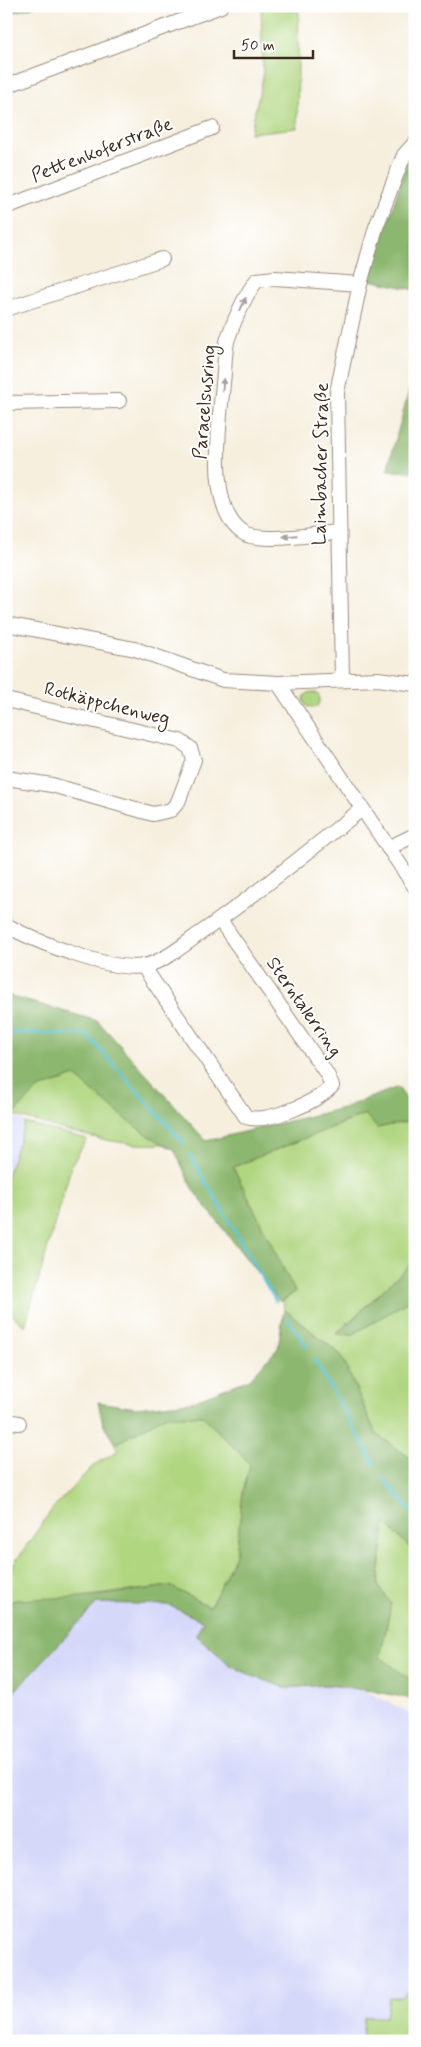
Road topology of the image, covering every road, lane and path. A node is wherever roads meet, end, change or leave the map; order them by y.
1 (222, 6) edge
2 (6, 86) edge
3 (212, 128) dead end
4 (415, 143) edge
5 (6, 207) edge
6 (162, 258) dead end
7 (360, 284) junction
8 (6, 309) edge
9 (119, 401) dead end
10 (6, 403) edge
11 (339, 532) junction
12 (6, 624) edge
13 (342, 680) junction
14 (278, 682) junction
15 (415, 684) edge
16 (6, 700) edge
17 (6, 778) edge
18 (362, 809) junction
19 (415, 835) edge
20 (388, 848) junction
21 (415, 888) edge
22 (220, 920) junction
23 (6, 925) edge
24 (143, 966) junction

1 - 2 street
3 - 5 street, Pettenkoferstraße
4 - 7 street, Laimbacher Straße
6 - 8 street
7 - 11 street, Laimbacher Straße
11 -> 7 street, Paracelsusring
9 - 10 street
11 - 13 street, Laimbacher Straße
12 - 14 street
13 - 14 street
13 - 15 street
14 - 18 street
16 - 17 street, Rotkäppchenweg
18 - 20 street
18 - 22 street
19 - 20 street
20 - 21 street
22 - 24 street
22 - 24 street, Sterntalerring
23 - 24 street

